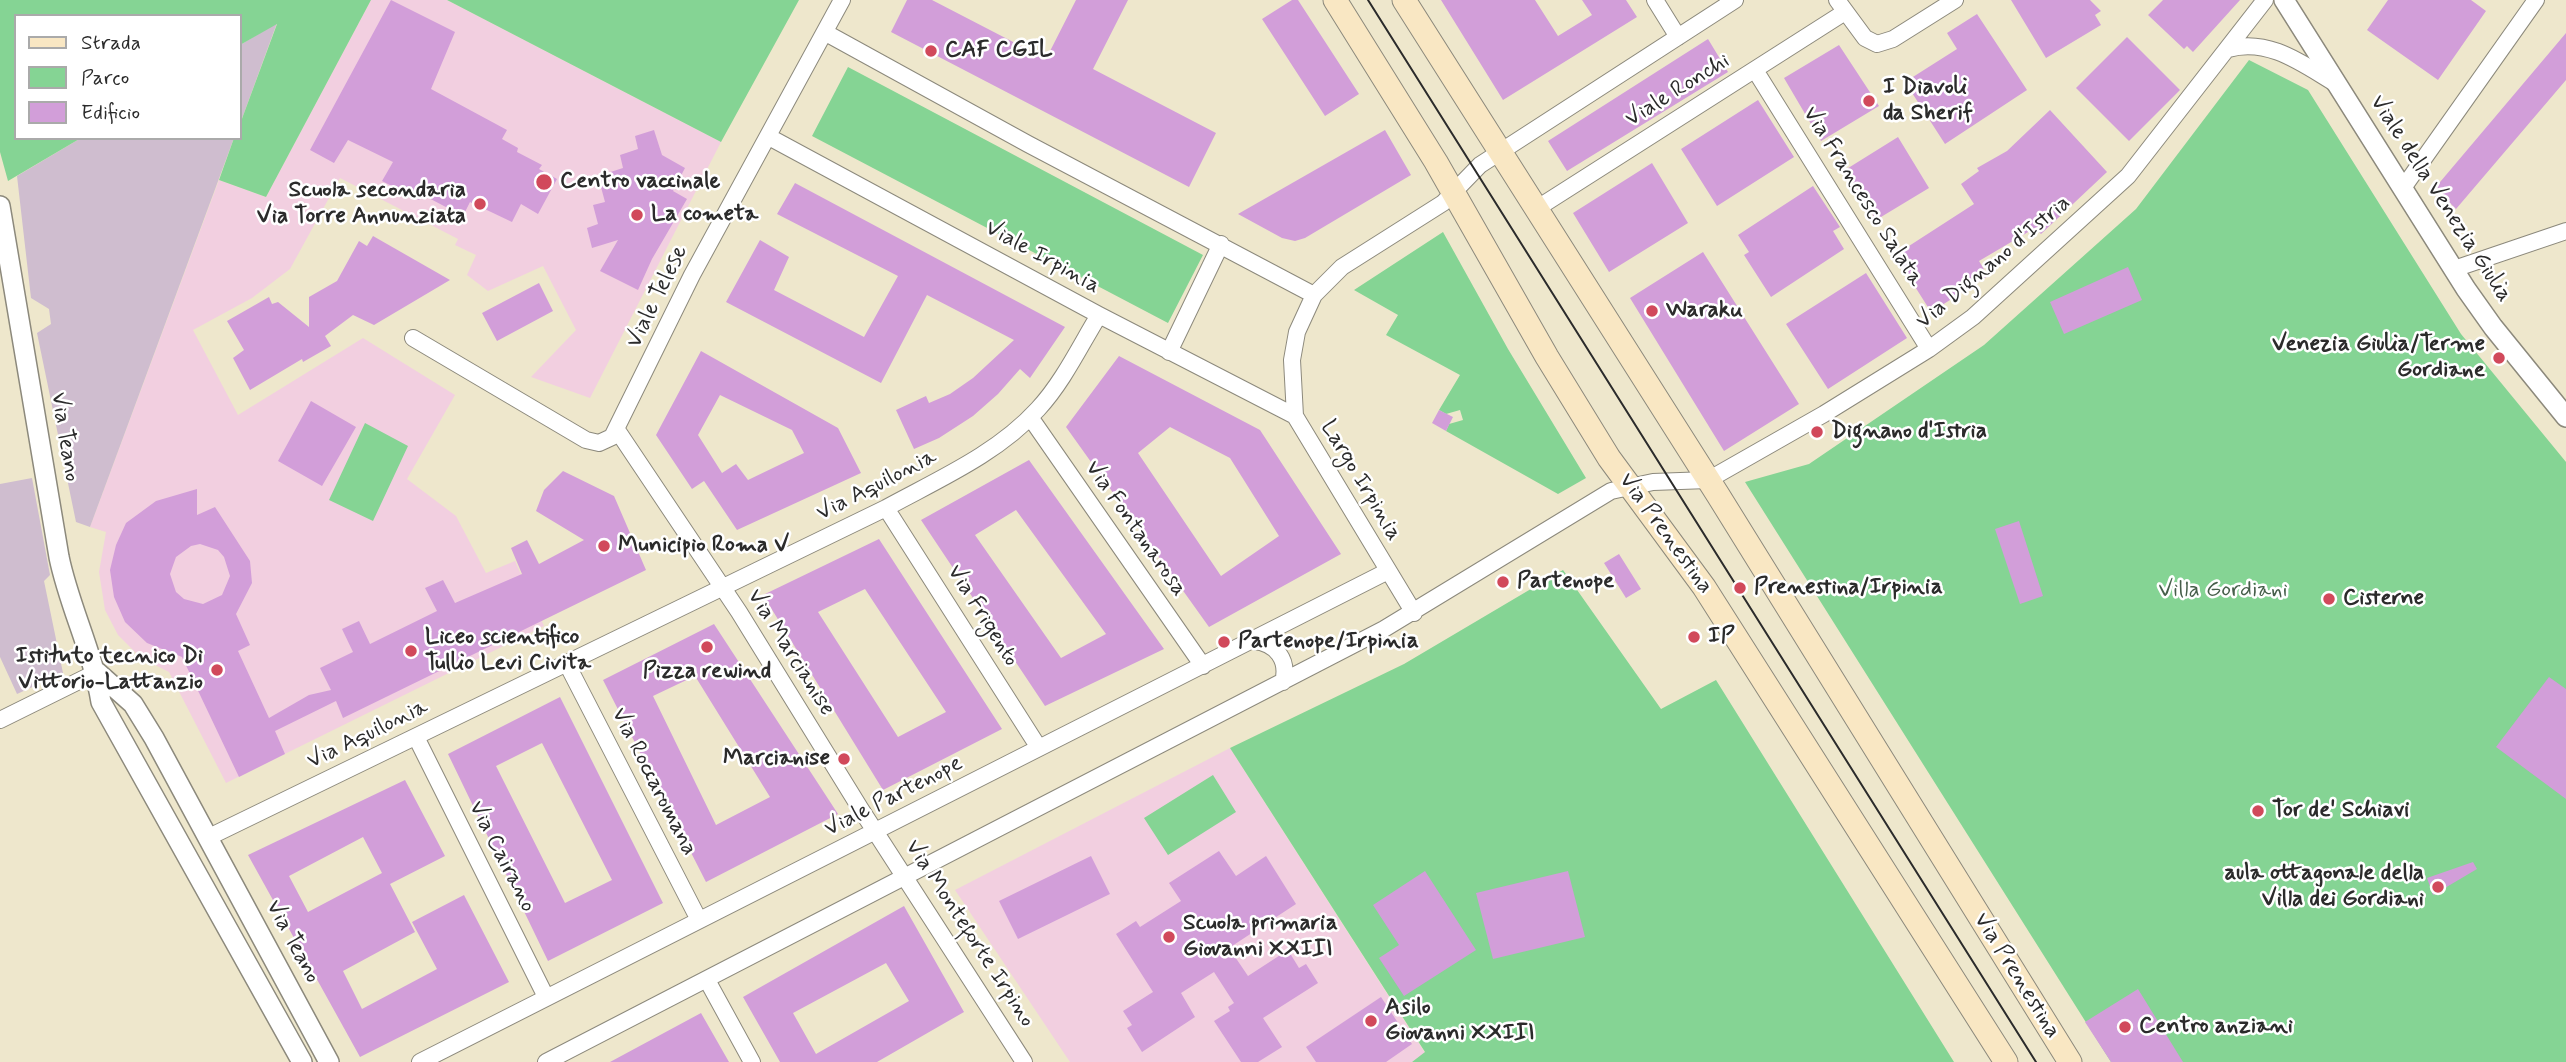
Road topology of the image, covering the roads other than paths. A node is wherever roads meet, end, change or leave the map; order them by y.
1 (842, 0) edge
2 (1335, 0) edge
3 (1404, 0) edge
4 (1654, 0) edge
5 (1735, 0) edge
6 (1955, 0) edge
7 (2265, 0) edge
8 (2284, 0) edge
9 (2536, 0) edge
10 (1841, 6) edge
11 (826, 33) junction
12 (1678, 37) junction
13 (2228, 49) junction
14 (1755, 70) junction
15 (2338, 86) junction
16 (769, 137) junction
17 (1499, 152) junction
18 (2403, 188) junction
19 (1454, 193) junction
20 (0, 206) edge
21 (1536, 209) junction
22 (2566, 231) edge
23 (1221, 244) junction
24 (2454, 270) junction
25 (1314, 295) junction
26 (1099, 315) junction
27 (413, 338) dead end
28 (1929, 349) junction
29 (1169, 352) junction
30 (2563, 406) edge
31 (1295, 416) junction
32 (1030, 417) junction
33 (617, 430) junction
34 (1708, 480) junction
35 (1628, 486) junction
36 (886, 508) junction
37 (1388, 571) junction
38 (722, 587) junction
39 (1414, 613) junction
40 (1254, 641) junction
41 (567, 664) junction
42 (1203, 666) junction
43 (97, 672) junction
44 (1283, 682) junction
45 (0, 720) edge
46 (416, 737) junction
47 (154, 738) junction
48 (1039, 748) junction
49 (127, 749) junction
50 (876, 831) junction
51 (209, 837) junction
52 (904, 875) junction
53 (699, 919) junction
54 (707, 980) junction
55 (546, 997) junction
56 (302, 1062) edge
57 (329, 1062) edge
58 (420, 1062) edge
59 (546, 1062) edge
60 (752, 1062) edge
61 (1024, 1062) edge
62 (2006, 1062) edge
63 (2070, 1062) edge

1 - 11 street, Viale Telese
2 - 19 main road, Via Prenestina
3 - 17 main road, Via Prenestina
4 - 12 street
5 - 12 street, Viale Ronchi
6 - 10 street
7 - 13 street, Via Dignano d'Istria
8 - 15 street, Viale della Venezia Giulia
9 - 18 street
10 - 14 street, Viale Ronchi
11 - 16 street, Viale Telese
11 - 23 street
12 - 17 street, Viale Ronchi
13 - 15 street
13 - 28 street, Via Dignano d'Istria
14 - 21 street, Viale Ronchi
14 - 28 street, Via Francesco Salata
15 - 18 street, Viale della Venezia Giulia
16 - 26 street, Viale Irpinia
16 - 33 street, Viale Telese
17 - 19 street, Viale Ronchi
17 - 21 main road, Via Prenestina
18 - 24 street, Viale della Venezia Giulia
19 - 25 street, Largo Irpinia
19 - 35 main road, Via Prenestina
20 - 43 street, Via Teano
21 - 34 main road, Via Prenestina
22 - 24 street
23 - 25 street
23 - 29 street
24 - 30 street, Viale della Venezia Giulia
25 - 31 street, Largo Irpinia
26 - 29 street, Viale Irpinia
26 - 32 street, Via Aquilonia
27 - 33 street
28 - 34 street, Via Dignano d'Istria
29 - 31 street, Viale Irpinia
31 - 37 street, Largo Irpinia
32 - 36 street, Via Aquilonia
32 - 42 street, Via Fontanarosa
33 - 38 street, Via Marcianise
34 - 35 street
34 - 63 main road, Via Prenestina
35 - 39 street
35 - 62 main road, Via Prenestina
36 - 38 street, Via Aquilonia
36 - 48 street, Via Frigento
37 - 39 street, Largo Irpinia
37 - 40 street, Viale Partenope
38 - 41 street, Via Aquilonia
38 - 50 street, Via Marcianise
39 - 44 street
40 - 42 street, Viale Partenope
40 - 44 street
41 - 46 street, Via Aquilonia
41 - 53 street, Via Roccaromana
42 - 48 street, Viale Partenope
43 - 45 street
43 - 47 street, Via Teano
43 - 49 street, Via Teano
44 - 52 street
46 - 51 street, Via Aquilonia
46 - 55 street, Via Cairano
47 - 49 street
47 - 51 street, Via Teano
48 - 50 street, Viale Partenope
49 - 56 street, Via Teano
50 - 52 street, Via Monteforte Irpino
50 - 53 street, Viale Partenope
51 - 57 street, Via Teano
52 - 54 street
52 - 61 street, Via Monteforte Irpino
53 - 55 street, Viale Partenope
54 - 59 street
54 - 60 street
55 - 58 street, Viale Partenope

